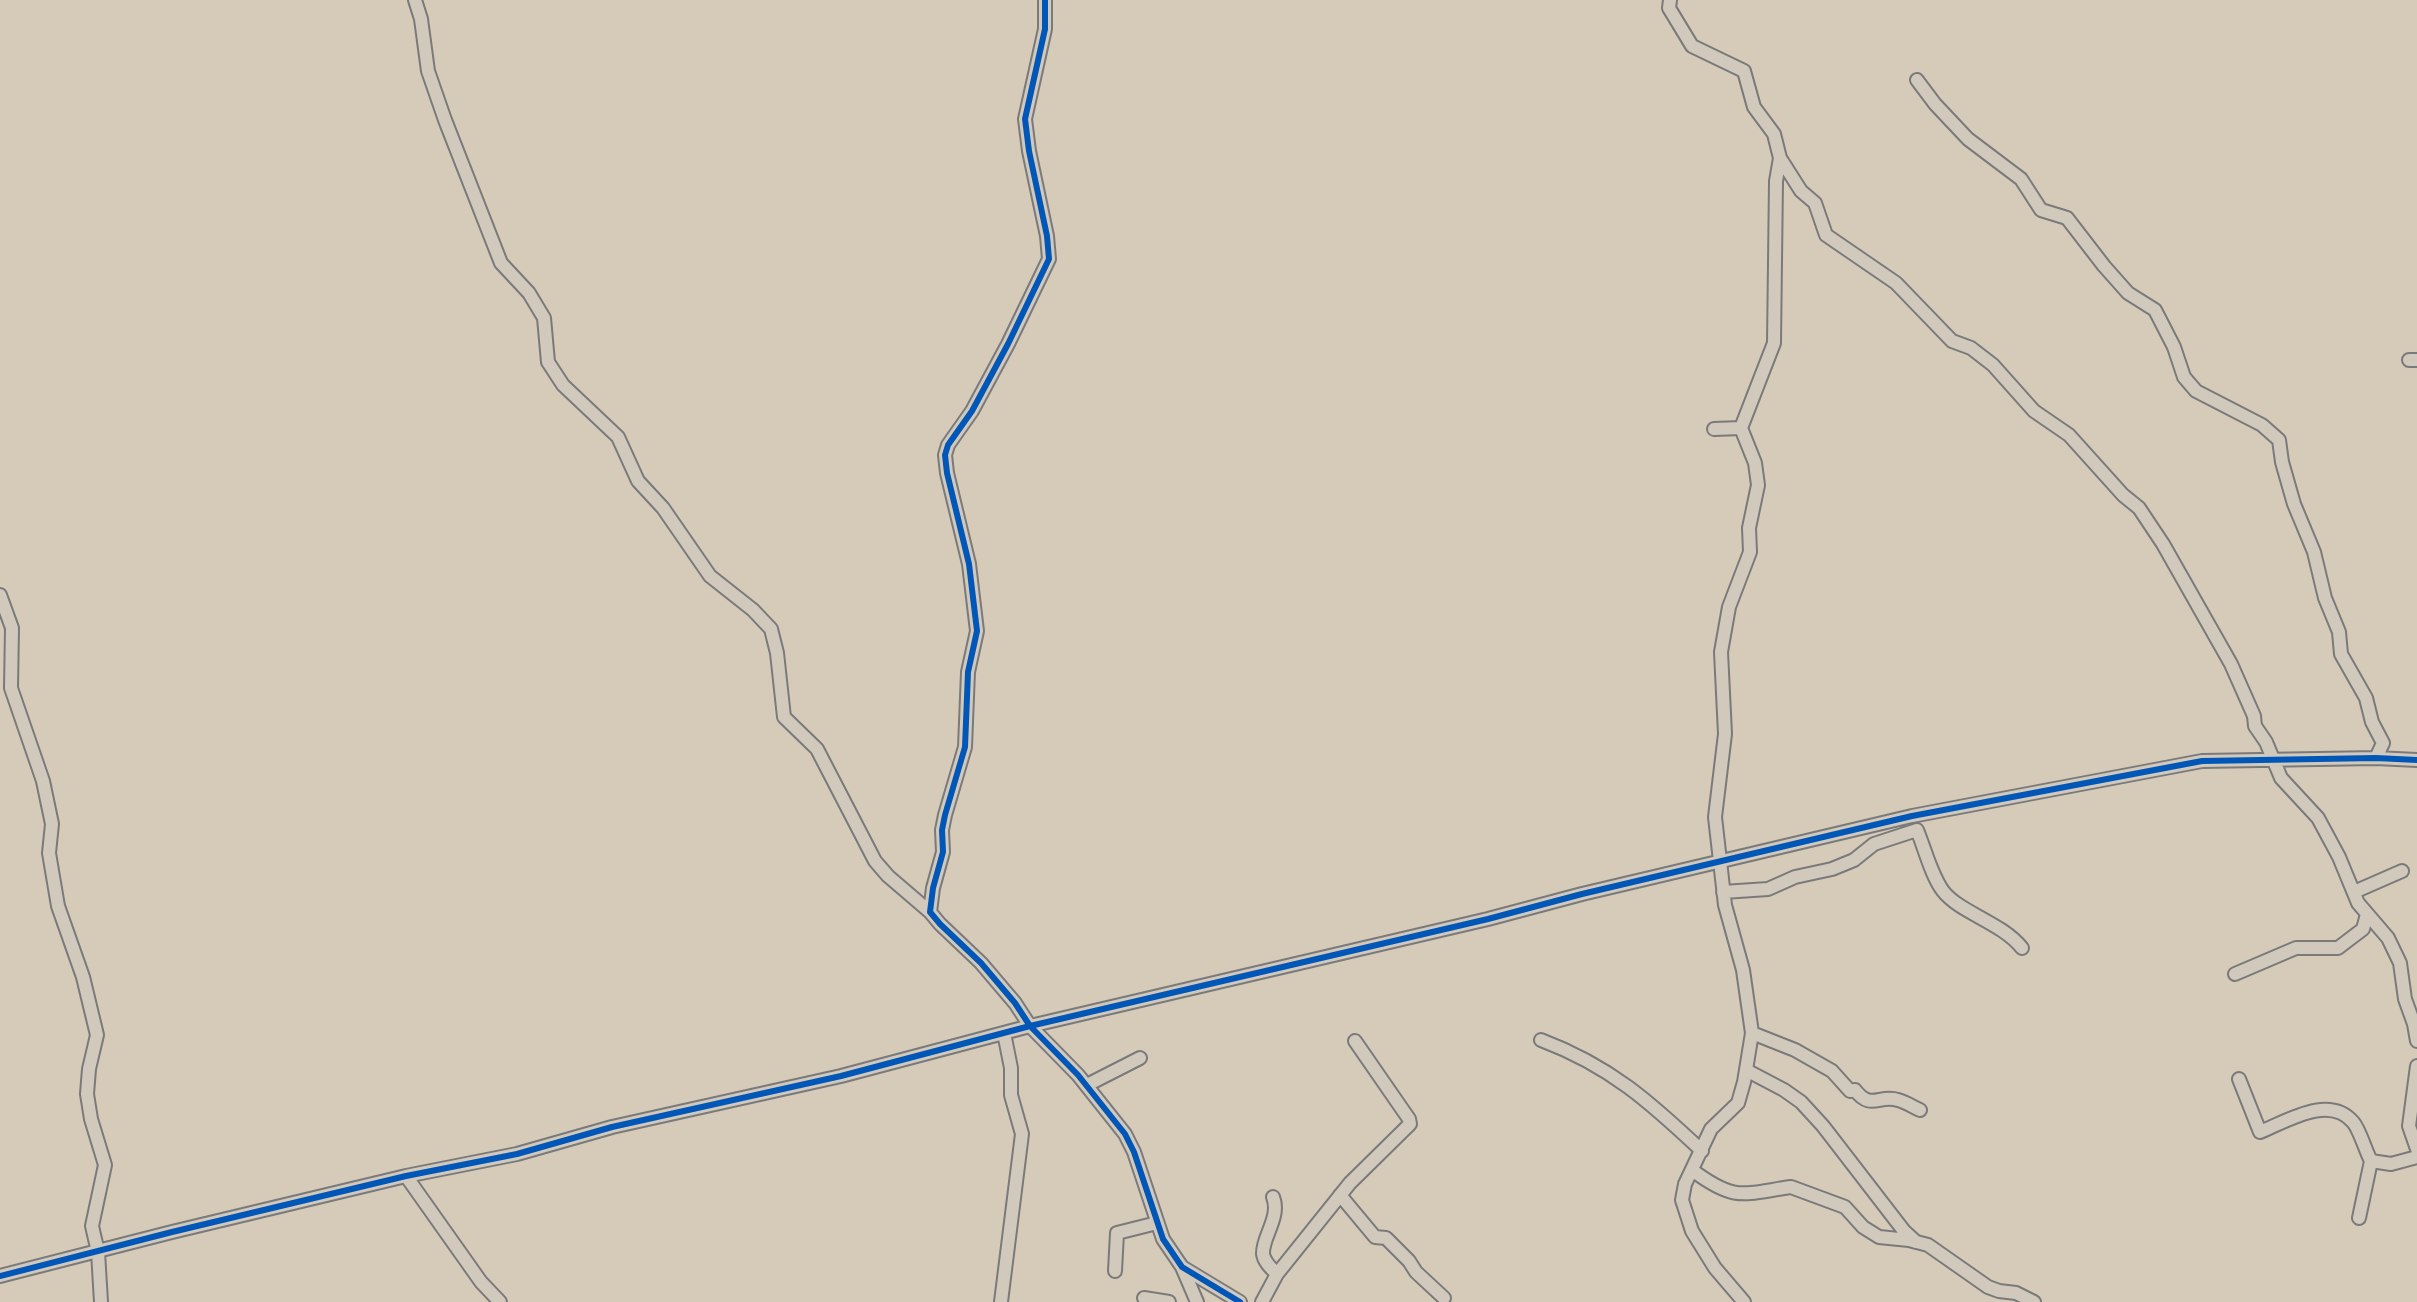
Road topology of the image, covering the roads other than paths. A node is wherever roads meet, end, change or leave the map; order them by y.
1 (415, 0) edge
2 (1045, 0) edge
3 (1670, 0) edge
4 (1917, 80) dead end
5 (1780, 158) junction
6 (1741, 428) junction
7 (1714, 429) dead end
8 (0, 595) edge
9 (2376, 758) junction
10 (2417, 760) edge
11 (2275, 761) junction
12 (1720, 861) junction
13 (2402, 871) dead end
14 (1723, 892) junction
15 (2354, 892) junction
16 (930, 912) junction
17 (2367, 914) junction
18 (2022, 948) dead end
19 (2235, 974) dead end
20 (1030, 1026) junction
21 (1004, 1033) junction
22 (1752, 1033) junction
23 (1541, 1040) dead end
24 (1355, 1041) dead end
25 (2417, 1041) edge
26 (1140, 1058) dead end
27 (2417, 1066) edge
28 (1746, 1070) junction
29 (2239, 1079) dead end
30 (1086, 1085) junction
31 (1920, 1110) dead end
32 (2417, 1149) edge
33 (1702, 1151) junction
34 (2417, 1157) edge
35 (2370, 1161) junction
36 (1692, 1170) junction
37 (406, 1176) junction
38 (1340, 1195) junction
39 (1273, 1197) dead end
40 (2359, 1218) dead end
41 (1157, 1223) junction
42 (1916, 1242) junction
43 (98, 1252) junction
44 (1182, 1267) junction
45 (1115, 1271) dead end
46 (1277, 1274) junction
47 (0, 1276) edge
48 (1144, 1298) dead end
49 (1444, 1298) dead end
50 (101, 1302) edge
51 (500, 1302) edge
52 (1001, 1302) edge
53 (1169, 1302) edge
54 (1196, 1302) edge
55 (1240, 1302) edge
56 (1262, 1302) edge
57 (1744, 1302) edge
58 (2034, 1302) edge

1 - 16 street
2 - 16 street
3 - 5 street
4 - 9 street
5 - 6 street
5 - 11 street
6 - 7 street
6 - 12 street
8 - 43 street
9 - 10 street
9 - 11 street
11 - 12 street
11 - 15 street
12 - 14 street
12 - 20 street
13 - 15 street
14 - 18 street
14 - 22 street
15 - 17 street
16 - 20 street
17 - 19 street
17 - 25 street
20 - 21 street
20 - 30 street
21 - 37 street
21 - 52 street
22 - 28 street
22 - 31 street
23 - 33 street
24 - 38 street
26 - 30 street
27 - 32 street
28 - 33 street
28 - 42 street
29 - 35 street
30 - 41 street
33 - 36 street
34 - 35 street
35 - 40 street
36 - 42 street
36 - 57 street
37 - 43 street
37 - 51 street
38 - 46 street
38 - 49 street
39 - 46 street
41 - 44 street
41 - 45 street
42 - 58 street
43 - 47 street
43 - 50 street
44 - 54 street
44 - 55 street
46 - 56 street
48 - 53 street

